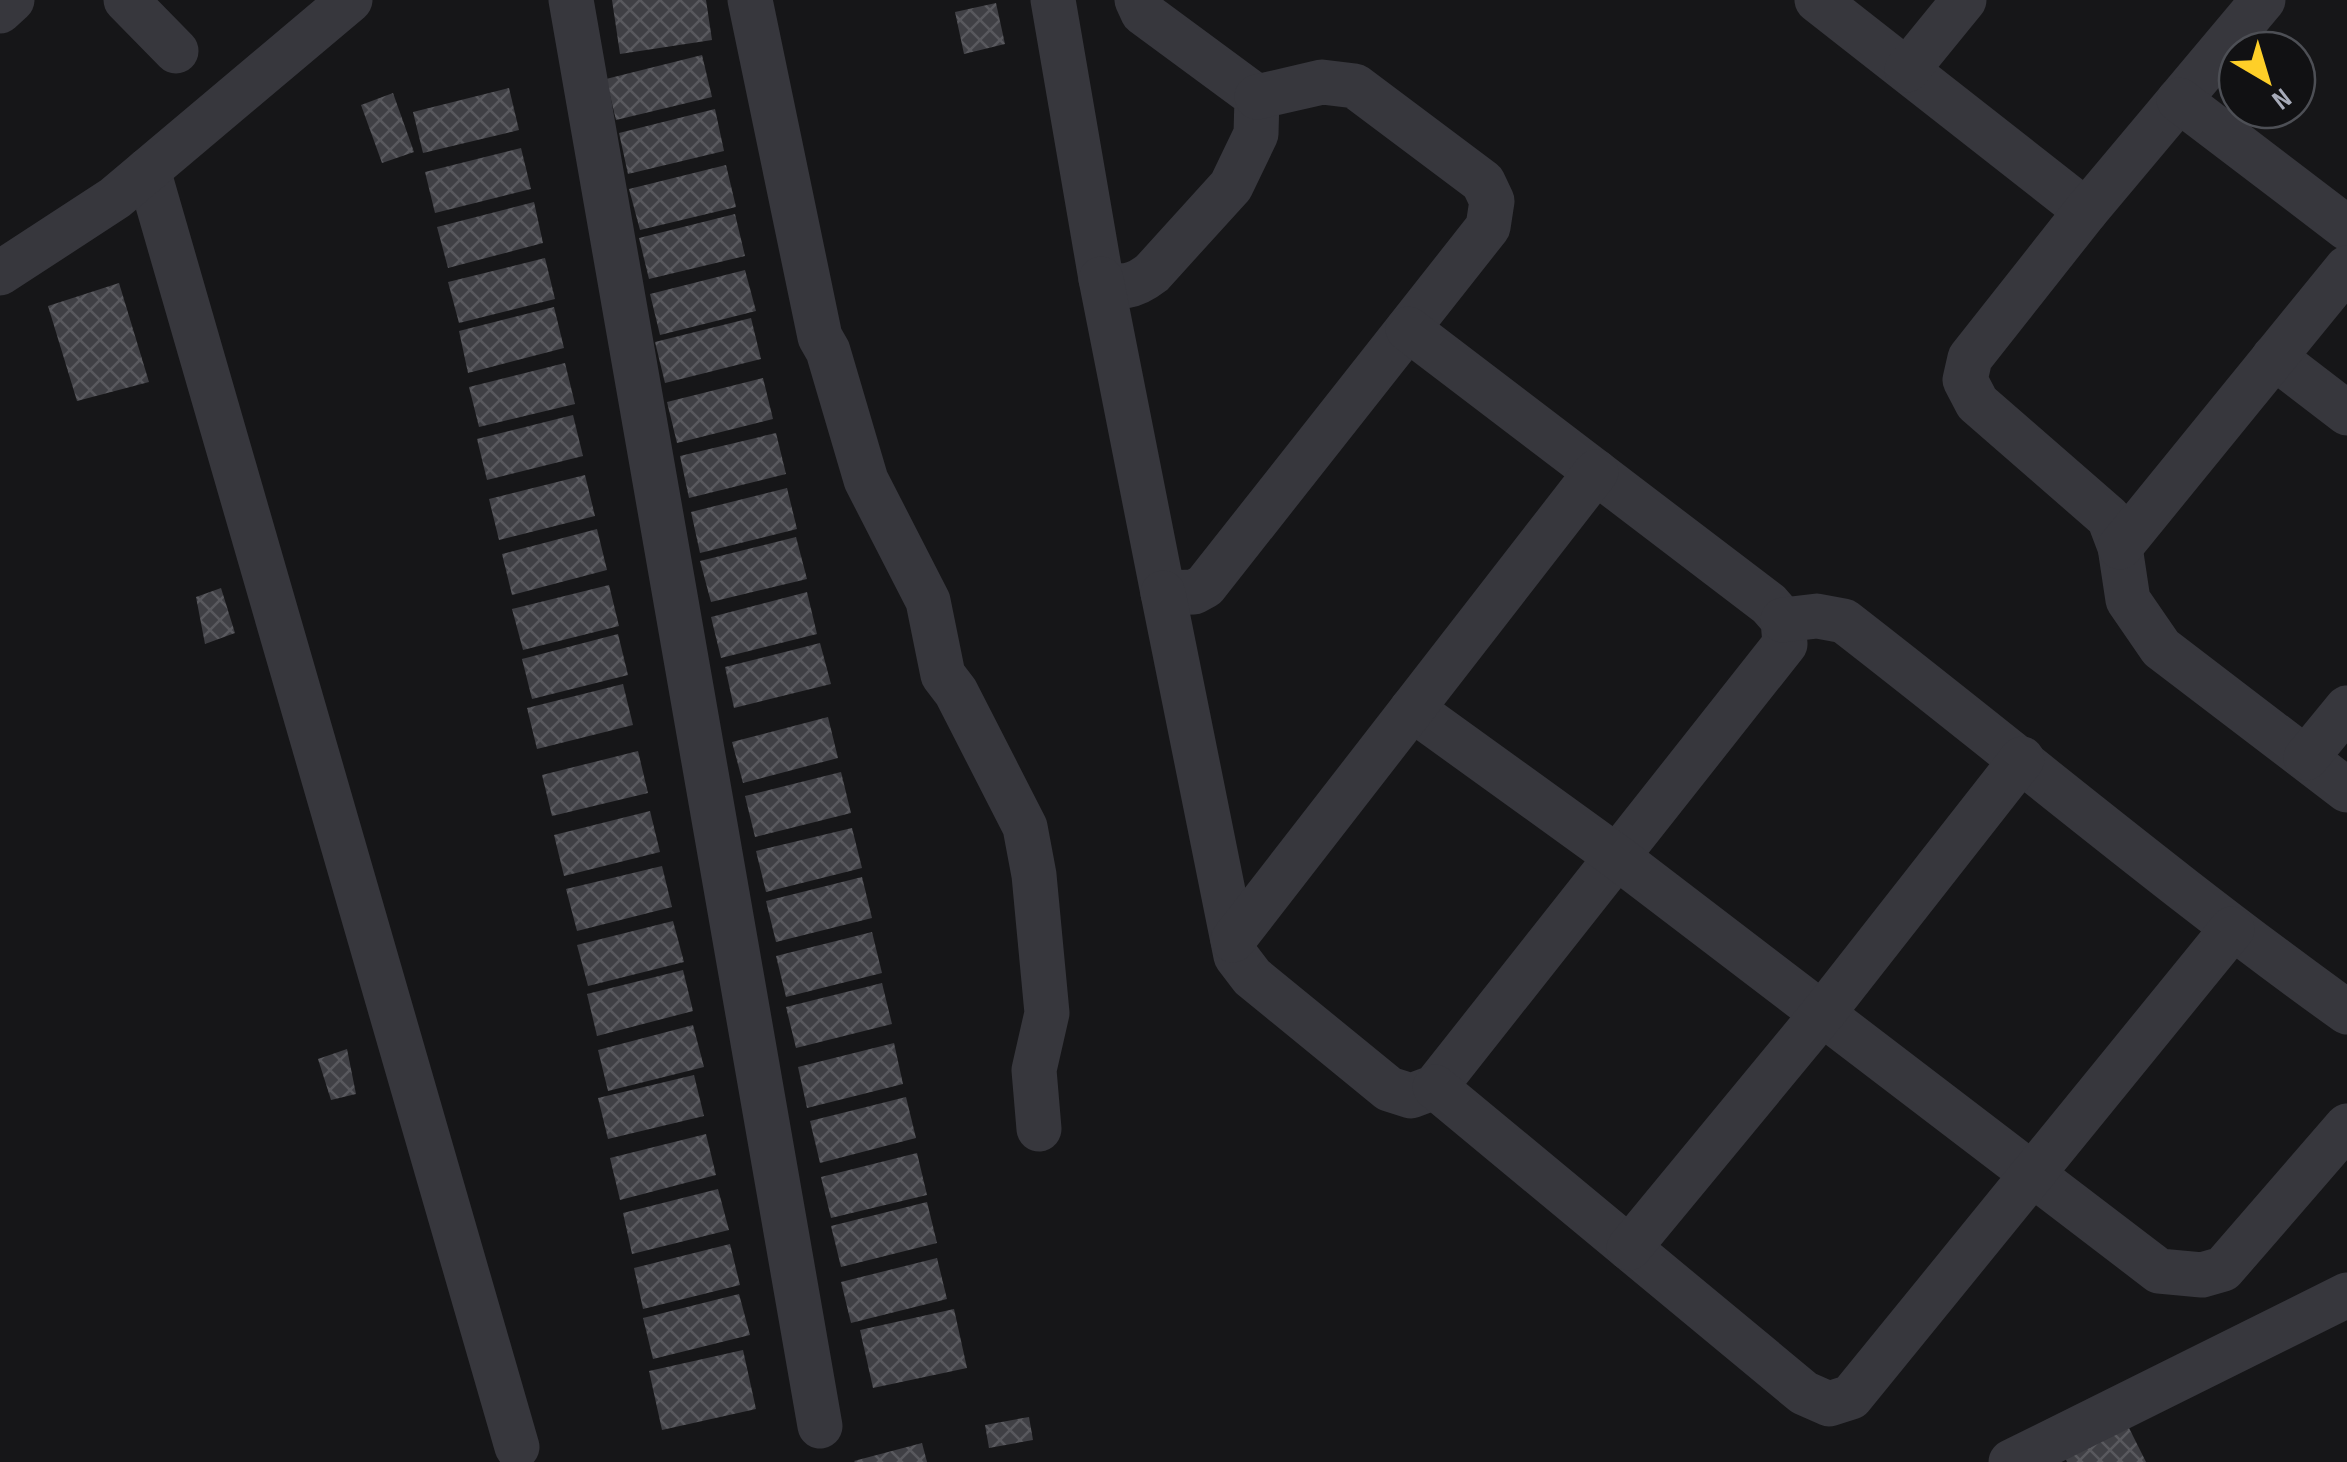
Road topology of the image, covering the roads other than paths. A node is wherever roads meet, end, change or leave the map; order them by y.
1 (12, 0) edge
2 (126, 0) edge
3 (350, 0) edge
4 (570, 0) edge
5 (750, 0) edge
6 (1053, 0) edge
7 (1137, 0) edge
8 (1817, 0) edge
9 (1964, 0) edge
10 (2262, 0) edge
11 (0, 11) edge
12 (176, 51) dead end
13 (1907, 70) junction
14 (1257, 97) junction
15 (2179, 100) junction
16 (148, 170) junction
17 (2086, 211) junction
18 (2347, 228) edge
19 (8, 254) edge
20 (2347, 268) edge
21 (1101, 279) junction
22 (1408, 329) junction
23 (2274, 358) junction
24 (2347, 412) edge
25 (1596, 472) junction
26 (2120, 547) junction
27 (1163, 593) junction
28 (1783, 620) junction
29 (2347, 708) edge
30 (1412, 709) junction
31 (2306, 758) junction
32 (2022, 759) junction
33 (2347, 790) edge
34 (1617, 857) junction
35 (2232, 929) junction
36 (1233, 940) junction
37 (2347, 1012) edge
38 (1823, 1013) junction
39 (1434, 1087) junction
40 (2347, 1126) edge
41 (1038, 1129) dead end
42 (2033, 1174) junction
43 (1629, 1248) junction
44 (2347, 1295) edge
45 (820, 1426) dead end
46 (517, 1447) dead end
47 (2023, 1459) edge

1 - 11 street
2 - 12 street
3 - 16 street
4 - 45 street
5 - 41 street
6 - 21 street
7 - 14 street
8 - 13 street
9 - 13 street
10 - 15 street
13 - 17 street
14 - 21 street
14 - 22 street
15 - 17 street
15 - 18 street
16 - 19 street
16 - 46 street
17 - 26 street
20 - 23 street
21 - 27 street
22 - 25 street
22 - 27 street
23 - 24 street
23 - 26 street
25 - 28 street
25 - 30 street
26 - 31 street
27 - 36 street
28 - 32 street
28 - 34 street
29 - 31 street
30 - 34 street
30 - 36 street
31 - 33 street
32 - 35 street
32 - 38 street
34 - 38 street
34 - 39 street
35 - 37 street
35 - 42 street
36 - 39 street
38 - 42 street
38 - 43 street
39 - 43 street
40 - 42 street
42 - 43 street
44 - 47 street

